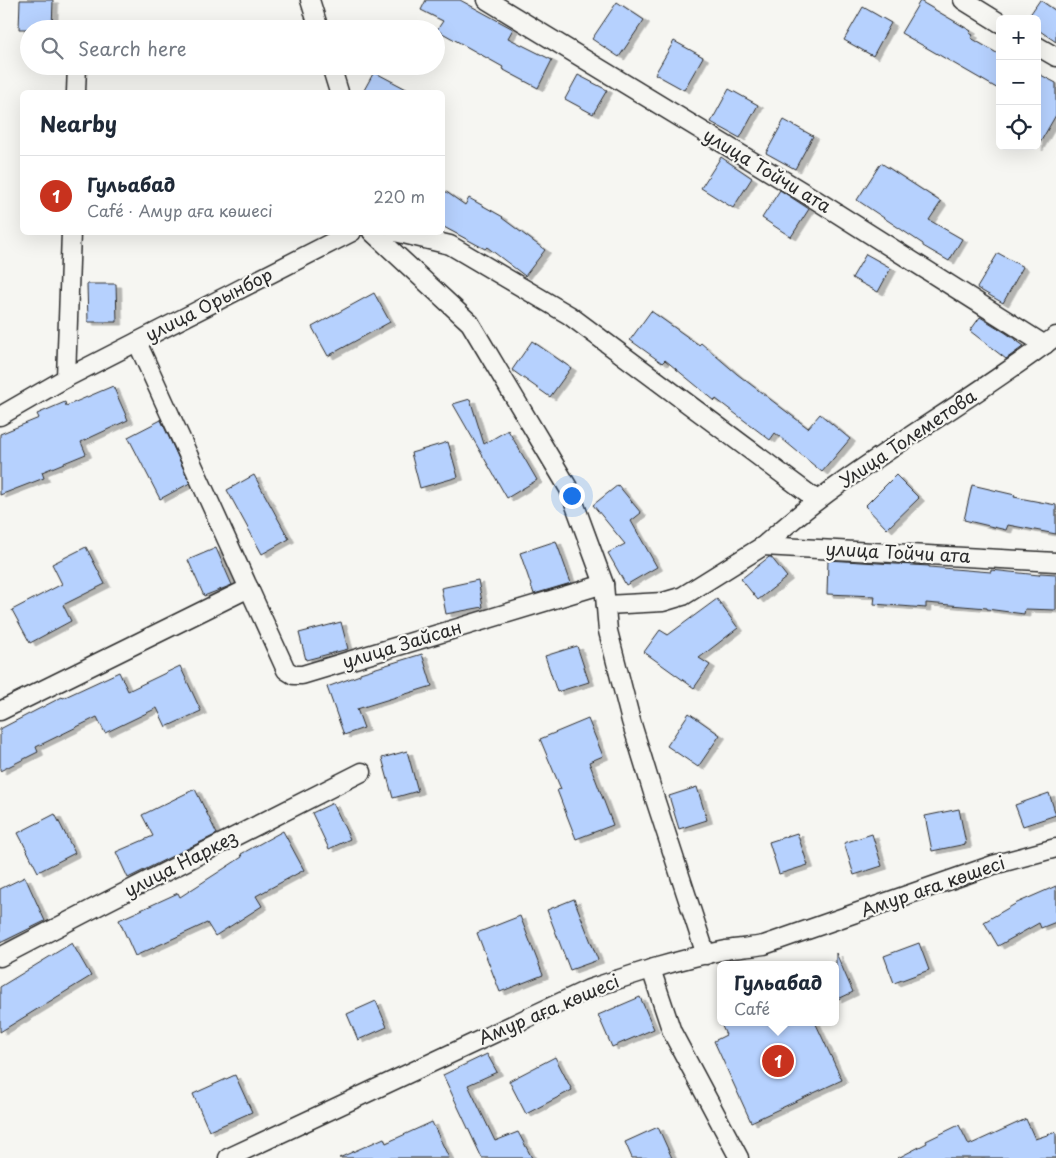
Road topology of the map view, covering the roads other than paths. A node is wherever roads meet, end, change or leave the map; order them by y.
1 (310, 0) edge
2 (487, 0) edge
3 (963, 0) edge
4 (317, 20) edge
5 (996, 20) edge
6 (1041, 48) edge
7 (1056, 57) edge
8 (77, 75) edge
9 (334, 75) edge
10 (76, 90) edge
11 (338, 90) edge
12 (72, 235) edge
13 (346, 235) edge
14 (375, 235) edge
15 (409, 235) edge
16 (1051, 340) edge
17 (137, 342) junction
18 (66, 378) junction
19 (0, 416) edge
20 (817, 500) junction
21 (763, 546) junction
22 (1056, 562) edge
23 (604, 584) junction
24 (249, 588) junction
25 (606, 605) junction
26 (0, 711) edge
27 (362, 772) dead end
28 (1056, 848) edge
29 (706, 955) junction
30 (0, 957) edge
31 (650, 969) junction
32 (228, 1158) edge
33 (739, 1158) edge

1 - 4 street
2 - 16 street, улица Тойчи ата
3 - 5 street
6 - 7 street
8 - 10 street
9 - 11 street
12 - 18 street
13 - 17 street, улица Орынбор
14 - 23 street
15 - 20 street
16 - 20 street, Улица Толеметова
17 - 18 street, улица Орынбор
17 - 24 street, улица Зайсан
18 - 19 street, улица Орынбор
20 - 21 street, Улица Толеметова
21 - 22 street, улица Тойчи ата
21 - 25 street
23 - 24 street, улица Зайсан
23 - 25 street
24 - 26 street
25 - 29 street
27 - 30 street, улица Наркез
28 - 29 street, Амур аға көшесі
29 - 31 street, Амур аға көшесі
31 - 32 street, Амур аға көшесі
31 - 33 street

